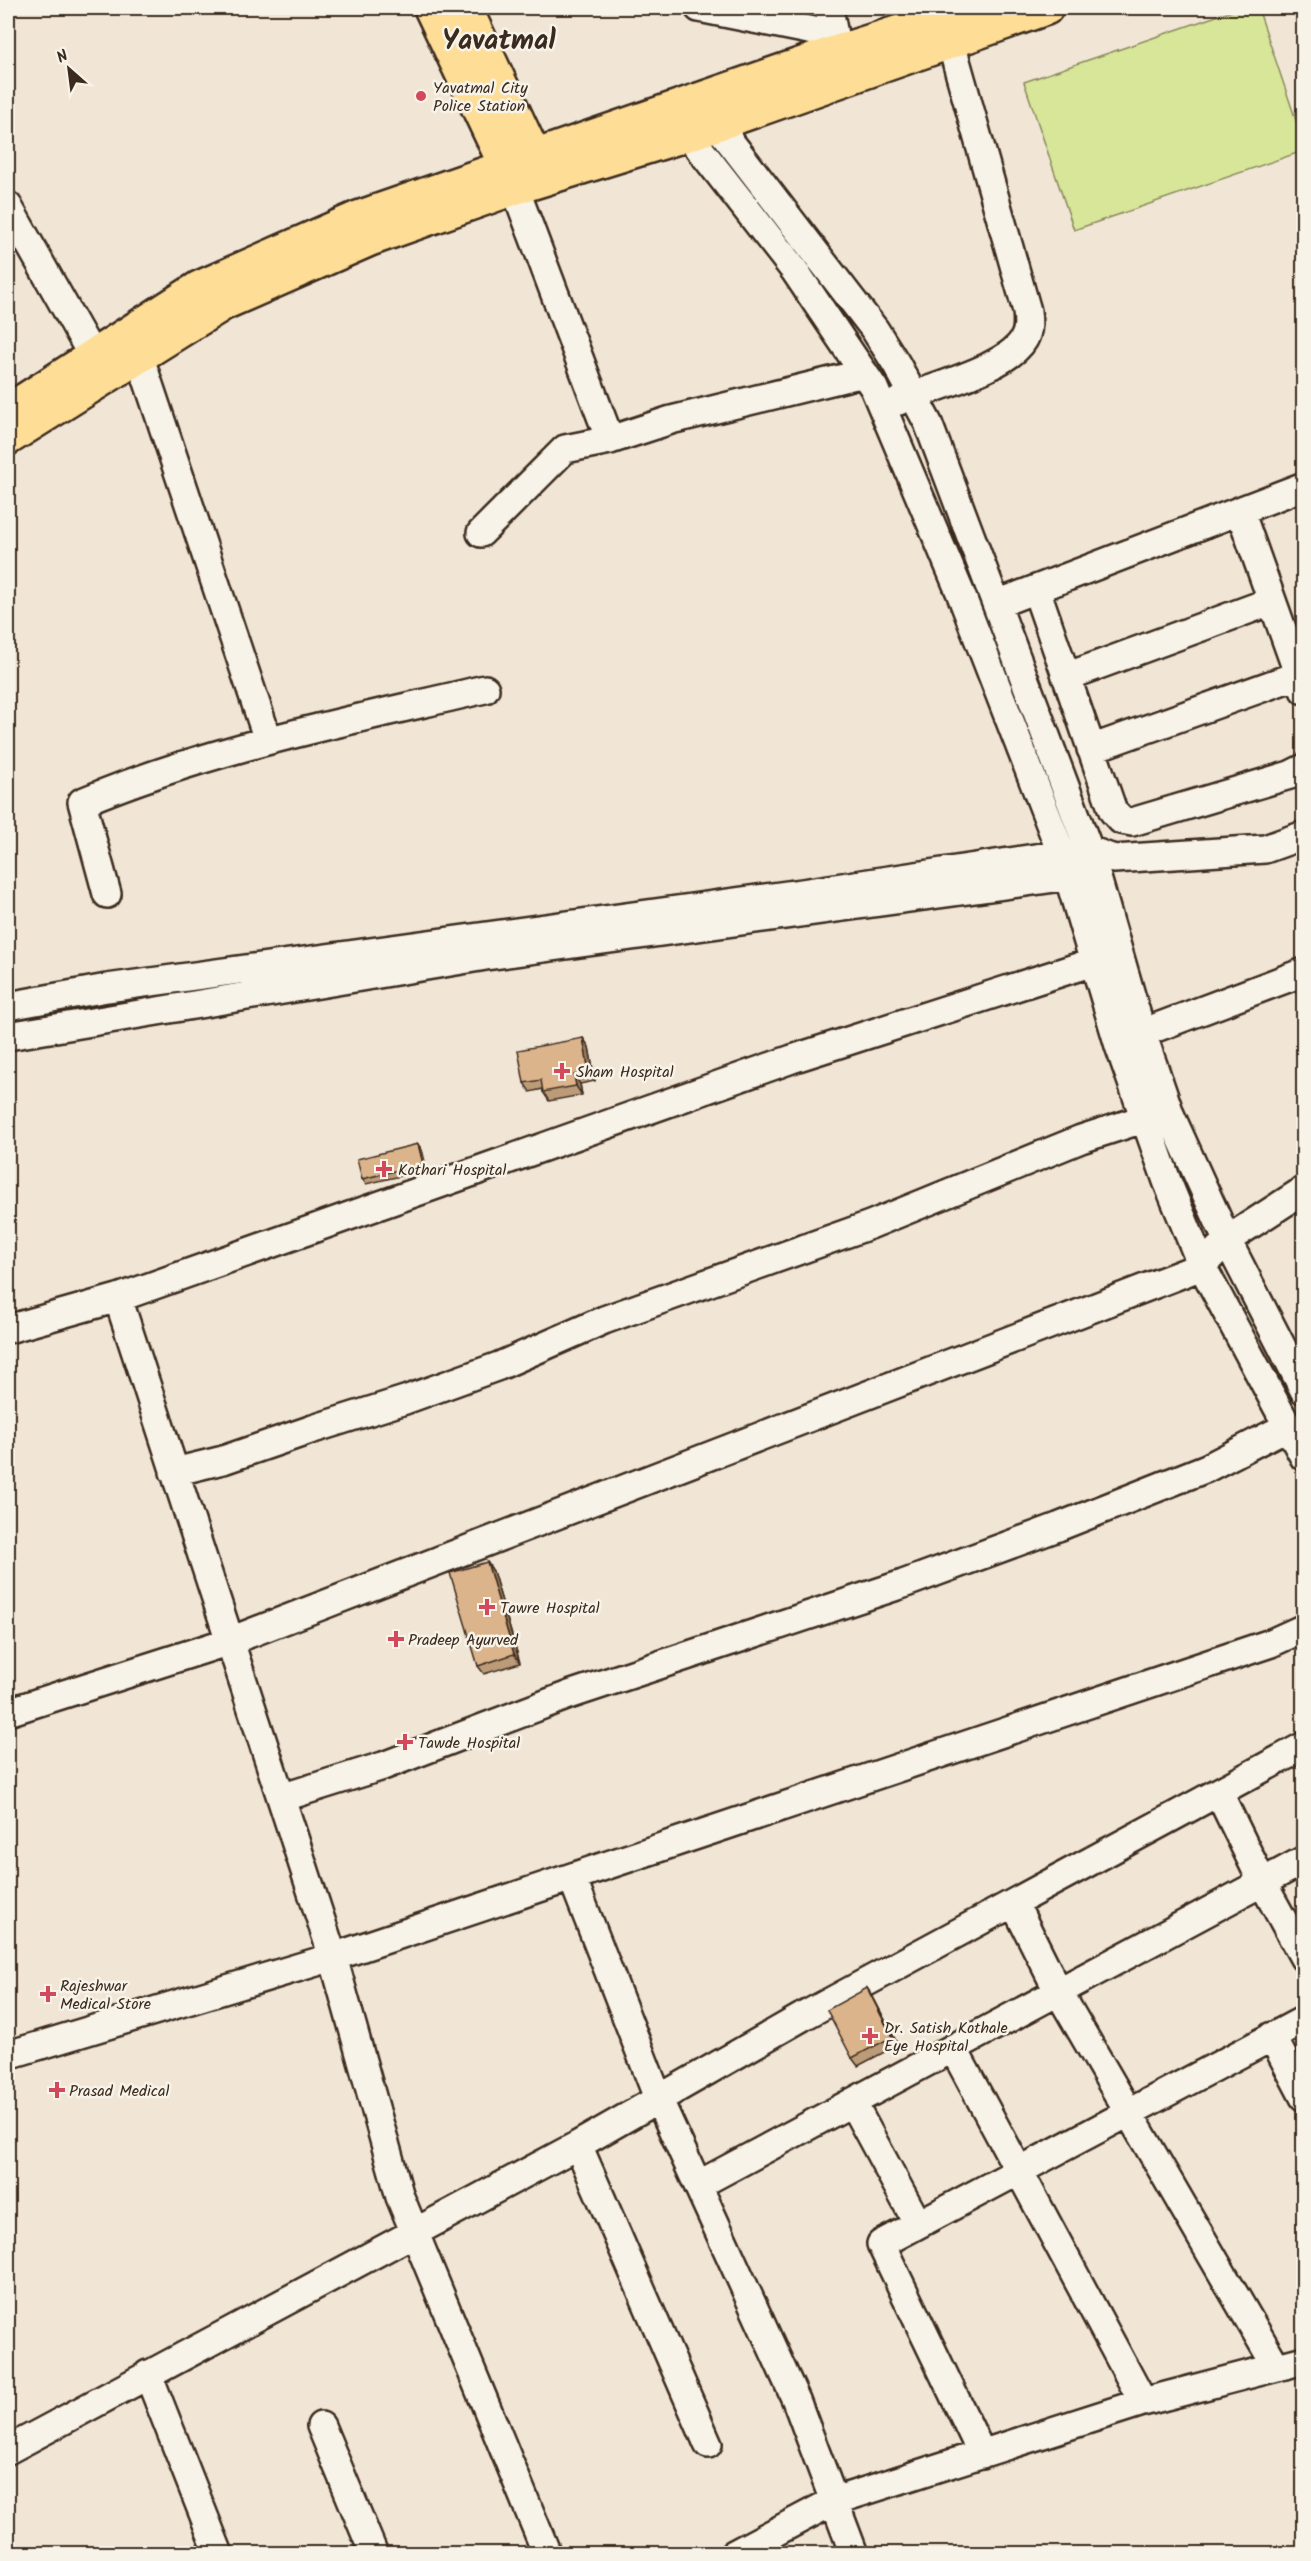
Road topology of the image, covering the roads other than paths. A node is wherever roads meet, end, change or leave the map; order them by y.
1 (431, 8) edge
2 (465, 8) edge
3 (699, 8) edge
4 (829, 8) edge
5 (975, 8) edge
6 (1046, 8) edge
7 (947, 30) junction
8 (837, 43) junction
9 (693, 117) junction
10 (519, 171) junction
11 (8, 206) edge
12 (135, 343) junction
13 (92, 355) junction
14 (864, 373) junction
15 (913, 395) junction
16 (883, 409) junction
17 (8, 411) edge
18 (8, 438) edge
19 (610, 440) junction
20 (1304, 486) edge
21 (1240, 511) junction
22 (482, 533) dead end
23 (1036, 589) junction
24 (1272, 602) junction
25 (997, 604) junction
26 (1066, 677) junction
27 (1301, 682) edge
28 (485, 689) dead end
29 (268, 740) junction
30 (1091, 749) junction
31 (1304, 768) edge
32 (1304, 836) edge
33 (1099, 860) junction
34 (1065, 866) junction
35 (107, 894) dead end
36 (461, 949) junction
37 (1107, 957) junction
38 (1304, 972) edge
39 (8, 1006) edge
40 (1142, 1033) junction
41 (8, 1036) edge
42 (1143, 1119) junction
43 (1304, 1190) edge
44 (1227, 1240) junction
45 (1202, 1266) junction
46 (118, 1298) junction
47 (8, 1329) edge
48 (1304, 1390) edge
49 (1288, 1426) junction
50 (1304, 1457) edge
51 (174, 1472) junction
52 (1304, 1628) edge
53 (230, 1641) junction
54 (8, 1712) edge
55 (1304, 1746) edge
56 (1219, 1793) junction
57 (281, 1798) junction
58 (1304, 1860) edge
59 (572, 1877) junction
60 (1262, 1882) junction
61 (1014, 1903) junction
62 (333, 1957) junction
63 (1304, 1958) edge
64 (1058, 1991) junction
65 (1304, 2020) edge
66 (1272, 2036) junction
67 (953, 2048) junction
68 (8, 2055) edge
69 (1304, 2097) edge
70 (658, 2098) junction
71 (852, 2102) junction
72 (1130, 2111) junction
73 (578, 2145) junction
74 (1020, 2171) junction
75 (698, 2185) junction
76 (918, 2224) junction
77 (415, 2231) junction
78 (1304, 2360) edge
79 (1276, 2366) junction
80 (148, 2374) junction
81 (1143, 2402) junction
82 (321, 2426) dead end
83 (708, 2444) dead end
84 (8, 2450) edge
85 (982, 2454) junction
86 (834, 2501) junction
87 (219, 2553) edge
88 (374, 2553) edge
89 (547, 2553) edge
90 (734, 2553) edge
91 (854, 2553) edge

1 - 10 main road
2 - 10 main road
3 - 8 street
4 - 8 street
5 - 7 main road
6 - 7 main road
7 - 8 main road
7 - 9 main road
7 - 15 street
8 - 9 main road
9 - 10 main road
9 - 14 street
9 - 15 street
10 - 12 main road
10 - 19 street
11 - 13 street
12 - 13 main road
12 - 18 main road
12 - 29 street
13 - 17 main road
14 - 16 street
14 - 19 street
15 - 16 street
15 - 25 street
16 - 34 street
19 - 22 street
20 - 21 street
21 - 23 street
21 - 24 street
23 - 25 street
23 - 26 street
24 - 26 street
24 - 27 street
25 - 33 street
26 - 30 street
27 - 30 street
28 - 29 street
29 - 35 street
30 - 31 street
32 - 33 street
33 - 34 street
33 - 37 street
34 - 36 street
34 - 37 street
36 - 39 street
36 - 41 street
37 - 40 street
37 - 42 street
37 - 46 street
38 - 40 street
40 - 44 street
42 - 45 street
42 - 51 street
43 - 44 street
44 - 45 street
44 - 48 street
45 - 49 street
45 - 53 street
46 - 47 street
46 - 51 street
49 - 50 street
49 - 57 street
51 - 53 street
52 - 59 street
53 - 54 street
53 - 57 street
55 - 56 street
56 - 60 street
56 - 61 street
57 - 62 street
58 - 60 street
59 - 62 street
59 - 70 street
60 - 63 street
60 - 64 street
61 - 64 street
61 - 70 street
62 - 68 street
62 - 77 street
64 - 67 street
64 - 72 street
65 - 66 street
66 - 69 street
66 - 72 street
67 - 71 street
67 - 74 street
70 - 73 street
70 - 75 street
71 - 75 street
71 - 76 street
72 - 74 street
72 - 79 street
73 - 77 street
73 - 83 street
74 - 76 street
74 - 81 street
75 - 86 street
76 - 85 street
77 - 80 street
77 - 89 street
78 - 79 street
79 - 81 street
80 - 84 street
80 - 87 street
81 - 85 street
82 - 88 street
85 - 86 street
86 - 90 street
86 - 91 street

